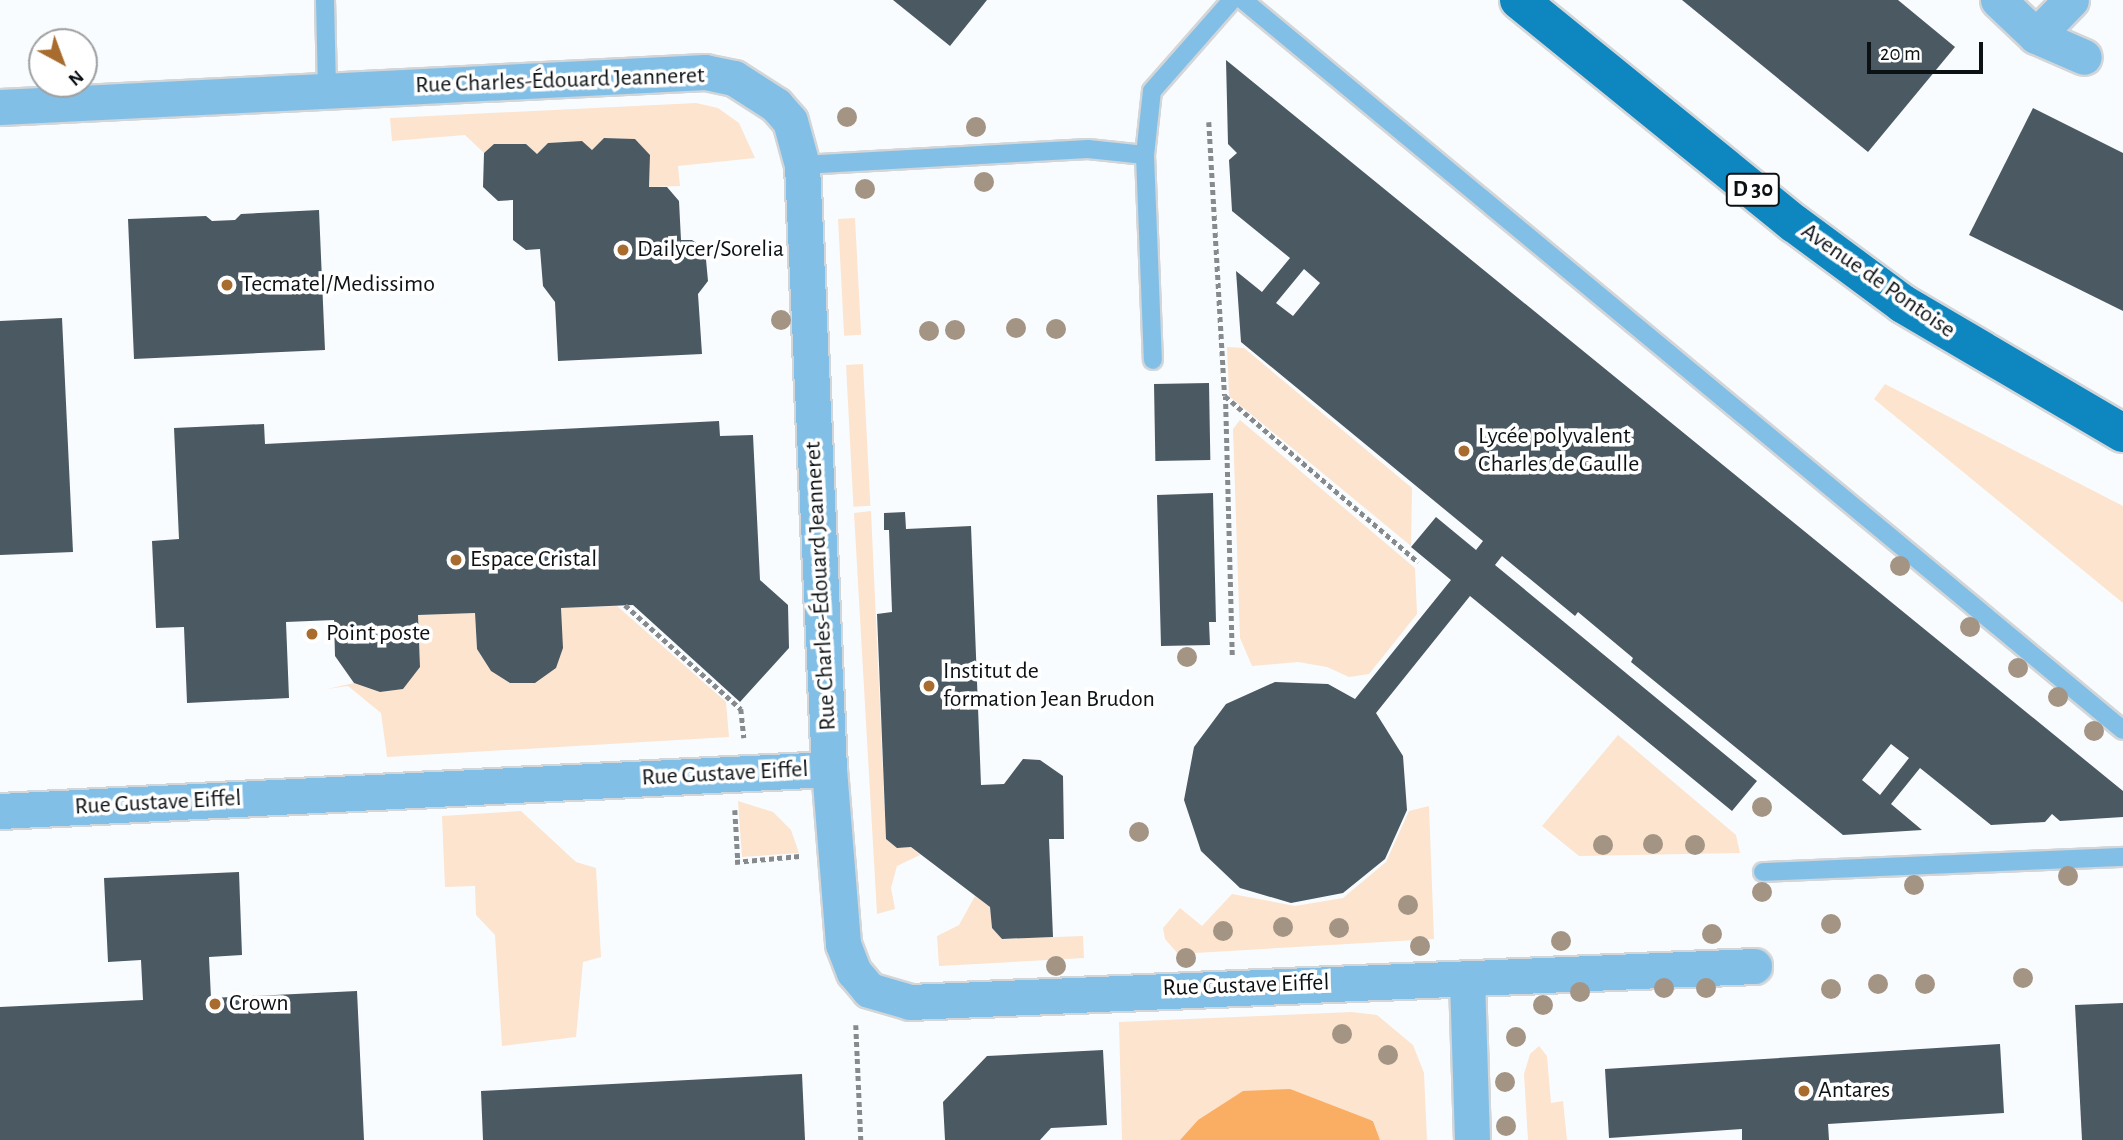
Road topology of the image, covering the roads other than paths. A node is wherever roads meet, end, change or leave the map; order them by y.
1 (325, 0) edge
2 (1232, 0) edge
3 (1243, 0) edge
4 (1518, 0) edge
5 (1998, 0) edge
6 (2071, 0) edge
7 (2036, 36) junction
8 (2084, 57) dead end
9 (327, 91) junction
10 (0, 107) edge
11 (1145, 155) junction
12 (803, 165) junction
13 (1153, 360) dead end
14 (2123, 433) edge
15 (2123, 730) edge
16 (829, 769) junction
17 (0, 811) edge
18 (2123, 857) edge
19 (1763, 872) dead end
20 (1754, 966) dead end
21 (1467, 981) junction
22 (1472, 1140) edge

1 - 9 lane
2 - 11 lane
3 - 15 lane
4 - 14 main road, Avenue de Pontoise / D 30
5 - 7 street
6 - 7 street
7 - 8 street
9 - 10 street, Rue Charles-Édouard Jeanneret
9 - 12 street, Rue Charles-Édouard Jeanneret
11 - 12 lane
11 - 13 lane
12 - 16 street, Rue Charles-Édouard Jeanneret
16 - 17 street, Rue Gustave Eiffel
16 - 21 street, Rue Gustave Eiffel
18 - 19 lane
20 - 21 street, Rue Gustave Eiffel
21 - 22 street

